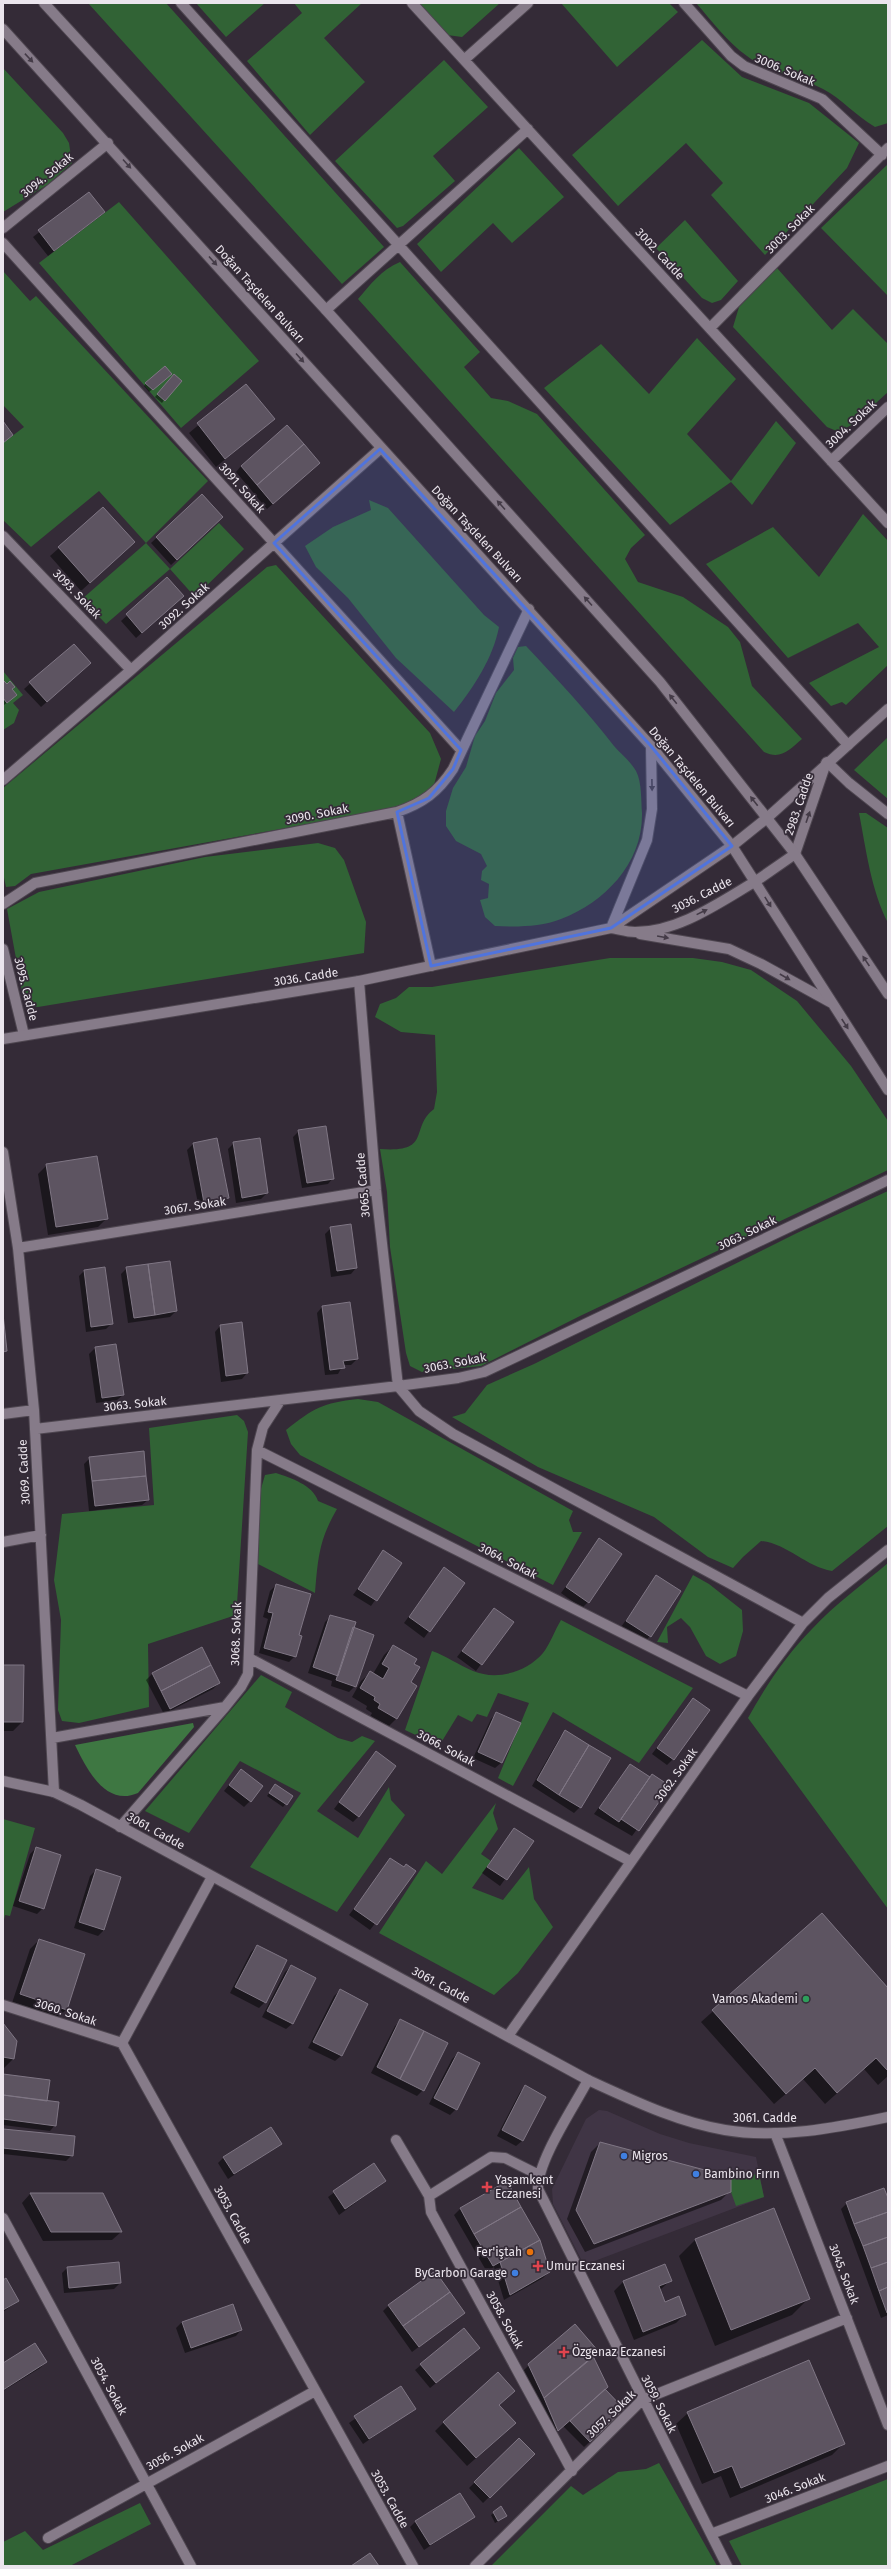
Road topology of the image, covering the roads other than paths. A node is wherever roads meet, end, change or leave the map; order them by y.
1 (44, 3) edge
2 (181, 3) edge
3 (412, 3) edge
4 (528, 3) edge
5 (684, 3) edge
6 (3, 29) edge
7 (464, 60) junction
8 (528, 130) junction
9 (108, 143) junction
10 (885, 151) edge
11 (3, 228) edge
12 (3, 243) edge
13 (399, 245) junction
14 (326, 310) junction
15 (710, 328) junction
16 (888, 407) edge
17 (380, 449) junction
18 (831, 460) junction
19 (888, 523) edge
20 (3, 536) edge
21 (274, 543) junction
22 (529, 609) junction
23 (131, 670) junction
24 (888, 709) edge
25 (848, 745) junction
26 (651, 746) junction
27 (461, 750) junction
28 (827, 762) junction
29 (3, 780) edge
30 (397, 812) junction
31 (888, 814) edge
32 (767, 818) junction
33 (732, 846) junction
34 (795, 854) junction
35 (756, 881) junction
36 (3, 904) edge
37 (611, 928) junction
38 (3, 949) edge
39 (431, 966) junction
40 (359, 981) junction
41 (888, 994) edge
42 (830, 1002) junction
43 (24, 1035) junction
44 (3, 1039) edge
45 (888, 1090) edge
46 (3, 1152) edge
47 (4, 1168) edge
48 (888, 1180) edge
49 (376, 1190) junction
50 (18, 1248) junction
51 (398, 1386) junction
52 (280, 1401) junction
53 (34, 1410) junction
54 (3, 1414) edge
55 (35, 1429) junction
56 (256, 1450) junction
57 (41, 1535) junction
58 (3, 1542) edge
59 (888, 1550) edge
60 (803, 1623) junction
61 (248, 1658) junction
62 (748, 1696) junction
63 (225, 1707) junction
64 (52, 1738) junction
65 (3, 1781) edge
66 (54, 1792) junction
67 (120, 1827) junction
68 (630, 1861) junction
69 (212, 1876) junction
70 (3, 2005) edge
71 (508, 2036) junction
72 (122, 2043) junction
73 (588, 2080) junction
74 (888, 2117) edge
75 (775, 2133) junction
76 (396, 2140) dead end
77 (539, 2175) junction
78 (429, 2196) junction
79 (3, 2218) edge
80 (847, 2318) junction
81 (315, 2391) junction
82 (642, 2400) junction
83 (888, 2425) edge
84 (888, 2466) edge
85 (572, 2471) junction
86 (146, 2482) junction
87 (711, 2534) junction
88 (48, 2538) dead end
89 (191, 2566) edge
90 (413, 2566) edge
91 (475, 2566) edge
92 (727, 2566) edge

1 - 14 street
2 - 13 street
3 - 7 street, 3002. Cadde
4 - 7 street
5 - 10 street, 3006. Sokak
6 -> 9 street, Doğan Taşdelen Bulvarı
7 - 8 street, 3002. Cadde
8 - 13 street
8 - 15 street, 3002. Cadde
9 - 11 street, 3094. Sokak
9 -> 17 street, Doğan Taşdelen Bulvarı
10 - 15 street, 3003. Sokak
12 - 21 street, 3091. Sokak
13 - 14 street
13 - 25 street
32 -> 14 street
15 - 18 street, 3002. Cadde
16 - 18 street, 3004. Sokak
17 - 21 street, 3092. Sokak
17 - 22 street, Doğan Taşdelen Bulvarı
18 - 19 street, 3002. Cadde
20 - 23 street, 3093. Sokak
21 - 23 street, 3092. Sokak
21 - 27 street, 3091. Sokak
22 - 26 street, Doğan Taşdelen Bulvarı
22 - 27 street, 3090. Sokak
23 - 29 street, 3092. Sokak
24 - 25 street, 2983. Cadde
25 - 28 street, 2983. Cadde
26 - 33 street, Doğan Taşdelen Bulvarı
26 -> 37 street
27 - 30 street, 3090. Sokak
28 - 31 street
28 - 32 street, 2983. Cadde
34 -> 28 street, 2983. Cadde
30 - 36 street, 3090. Sokak
30 - 39 street
32 - 33 street, 2983. Cadde
32 - 34 street
33 - 35 street, Doğan Taşdelen Bulvarı
33 - 37 street, 3036. Cadde
34 - 35 street, 3036. Cadde
41 -> 34 street
37 -> 35 street, 3036. Cadde
35 -> 42 street, Doğan Taşdelen Bulvarı
37 - 39 street, 3036. Cadde
37 -> 42 street
38 - 43 street, 3095. Cadde
39 - 40 street, 3036. Cadde
40 - 43 street, 3036. Cadde
40 - 49 street, 3065. Cadde
42 -> 45 street, Doğan Taşdelen Bulvarı
43 - 44 street, 3036. Cadde
46 - 47 street, 3069. Cadde
47 - 50 street, 3069. Cadde
48 - 51 street, 3063. Sokak
49 - 50 street, 3067. Sokak
49 - 51 street, 3065. Cadde
50 - 53 street, 3069. Cadde
51 - 52 street, 3063. Sokak
51 - 60 street
52 - 55 street, 3063. Sokak
52 - 56 street, 3068. Sokak
53 - 54 street
53 - 55 street, 3069. Cadde
55 - 57 street, 3069. Cadde
56 - 61 street, 3068. Sokak
56 - 62 street, 3064. Sokak
57 - 58 street
57 - 64 street, 3069. Cadde
59 - 60 street, 3062. Sokak
60 - 62 street, 3062. Sokak
61 - 63 street, 3068. Sokak
61 - 68 street, 3066. Sokak
62 - 68 street, 3062. Sokak
63 - 64 street
63 - 67 street, 3068. Sokak
64 - 66 street, 3069. Cadde
65 - 66 street, 3061. Cadde
66 - 67 street, 3061. Cadde
67 - 69 street, 3061. Cadde
68 - 71 street, 3062. Sokak
69 - 71 street, 3061. Cadde
69 - 72 street
70 - 72 street, 3060. Sokak
71 - 73 street, 3061. Cadde
72 - 81 street, 3053. Cadde
73 - 75 street, 3061. Cadde
73 - 77 street
74 - 75 street, 3061. Cadde
75 - 80 street, 3045. Sokak
76 - 78 street, 3058. Sokak
77 - 78 street
77 - 82 street, 3059. Sokak
78 - 85 street, 3058. Sokak
79 - 86 street, 3054. Sokak
80 - 82 street, 3057. Sokak
80 - 83 street, 3045. Sokak
81 - 86 street, 3056. Sokak
81 - 90 street, 3053. Cadde
82 - 85 street, 3057. Sokak
82 - 87 street, 3059. Sokak
84 - 87 street, 3046. Sokak
85 - 91 street, 3057. Sokak
86 - 88 street, 3056. Sokak
86 - 89 street, 3054. Sokak
87 - 92 street, 3059. Sokak

